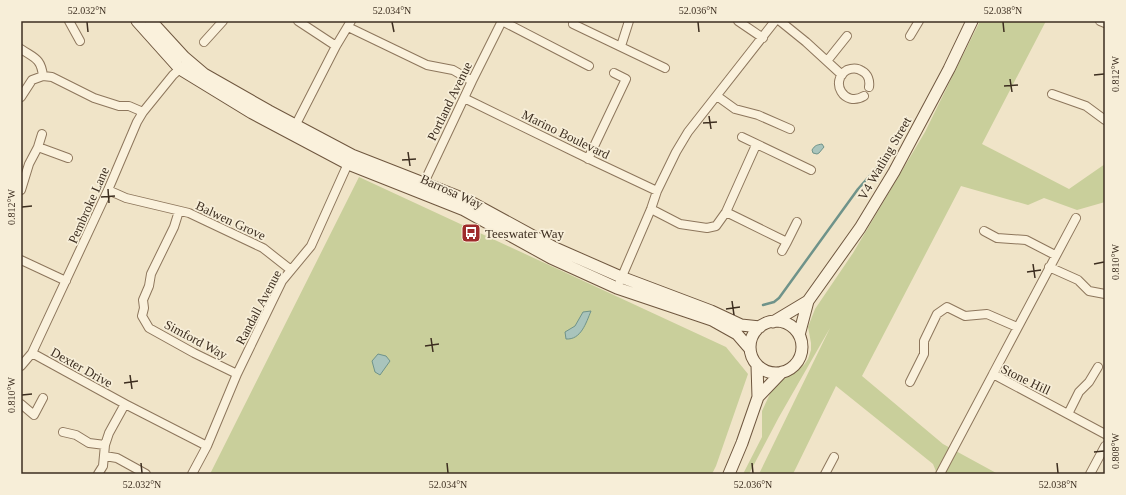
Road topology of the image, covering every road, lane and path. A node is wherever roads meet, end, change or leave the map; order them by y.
1 (69, 21) edge
2 (137, 21) edge
3 (151, 21) edge
4 (223, 21) edge
5 (298, 21) edge
6 (502, 21) edge
7 (629, 21) edge
8 (738, 21) edge
9 (775, 21) edge
10 (780, 21) edge
11 (919, 21) edge
12 (972, 21) edge
13 (1100, 21) edge
14 (349, 24) edge
15 (573, 24) dead end
16 (1105, 24) edge
17 (847, 36) dead end
18 (910, 36) dead end
19 (763, 38) junction
20 (80, 41) dead end
21 (204, 42) dead end
22 (336, 46) junction
23 (621, 46) junction
24 (21, 49) edge
25 (188, 61) junction
26 (827, 61) junction
27 (589, 66) dead end
28 (665, 68) dead end
29 (180, 69) junction
30 (614, 73) dead end
31 (842, 75) junction
32 (43, 76) junction
33 (472, 81) junction
34 (869, 87) dead end
35 (1052, 94) dead end
36 (717, 96) junction
37 (864, 96) dead end
38 (21, 98) edge
39 (464, 98) junction
40 (143, 112) junction
41 (1105, 120) edge
42 (790, 129) dead end
43 (293, 130) junction
44 (42, 134) dead end
45 (742, 137) dead end
46 (756, 145) junction
47 (38, 147) junction
48 (68, 158) dead end
49 (350, 159) junction
50 (588, 159) junction
51 (25, 163) edge
52 (811, 170) dead end
53 (422, 187) junction
54 (21, 190) edge
55 (108, 190) junction
56 (657, 191) junction
57 (651, 209) junction
58 (179, 211) junction
59 (726, 212) junction
60 (1076, 218) dead end
61 (797, 222) dead end
62 (984, 231) dead end
63 (787, 242) junction
64 (782, 251) dead end
65 (1055, 255) junction
66 (21, 260) edge
67 (1049, 267) junction
68 (291, 270) junction
69 (66, 281) junction
70 (619, 282) junction
71 (1105, 294) edge
72 (808, 301) junction
73 (773, 322) junction
74 (760, 327) junction
75 (1017, 328) junction
76 (799, 335) junction
77 (750, 349) junction
78 (32, 353) junction
79 (757, 365) junction
80 (21, 366) edge
81 (1098, 367) dead end
82 (782, 372) junction
83 (237, 374) junction
84 (993, 374) junction
85 (910, 382) dead end
86 (758, 397) junction
87 (43, 398) dead end
88 (21, 404) edge
89 (125, 404) junction
90 (1068, 414) junction
91 (63, 432) dead end
92 (1105, 434) edge
93 (105, 445) junction
94 (207, 446) junction
95 (1105, 446) edge
96 (105, 456) junction
97 (834, 457) dead end
98 (98, 474) edge
99 (146, 474) edge
100 (192, 474) edge
101 (729, 474) edge
102 (825, 474) edge
103 (940, 474) edge
104 (1090, 474) edge

1 - 20 street
2 - 29 street, Barrosa Way
3 - 25 street, Barrosa Way
4 - 21 street
5 - 22 street
6 - 27 street
6 - 33 street, Portland Avenue
7 - 23 street
8 - 19 street
9 - 19 street
10 - 26 street
11 - 18 street
12 - 72 street, V4 Watling Street
13 - 16 street
14 - 22 street
14 - 33 street
15 - 23 street
17 - 26 street
19 - 36 street
22 - 43 street
23 - 28 street
24 - 32 street
25 - 29 street, Pembroke Lane
25 - 43 street, Barrosa Way
26 - 31 street
29 - 40 street, Pembroke Lane
29 - 43 street, Barrosa Way
30 - 50 street
31 - 34 street
31 - 37 street
32 - 38 street
32 - 40 street
33 - 39 street, Portland Avenue
35 - 41 street
36 - 42 street
36 - 56 street
39 - 50 street, Marino Boulevard
39 - 53 street, Portland Avenue
40 - 55 street, Pembroke Lane
43 - 49 street, Barrosa Way
44 - 47 street
45 - 46 street
46 - 52 street
46 - 59 street
47 - 48 street
47 - 51 street
49 - 53 street, Barrosa Way
49 - 68 street, Randall Avenue
50 - 56 street, Marino Boulevard
51 - 54 street
53 - 70 street, Barrosa Way
55 - 58 street, Balwen Grove
55 - 69 street, Pembroke Lane
56 - 57 street
57 - 59 street
57 - 70 street
58 - 68 street, Balwen Grove
58 - 83 street, Simford Way
59 - 63 street
60 - 65 street
61 - 63 street
62 - 65 street
63 - 64 street
65 - 67 street
66 - 69 street
67 - 71 street
67 - 75 street
68 - 83 street, Randall Avenue
69 - 78 street, Pembroke Lane
70 - 74 street, Barrosa Way
70 - 77 street, Barrosa Way
72 - 73 street, V4 Watling Street
72 - 76 street, V4 Watling Street
73 - 74 street
73 - 76 street
74 - 77 street
75 - 84 street
75 - 85 street
76 - 82 street
77 - 79 street
78 - 80 street, Pembroke Lane
78 - 89 street, Dexter Drive
79 - 82 street
79 - 86 street
81 - 90 street
82 - 86 street
83 - 94 street, Randall Avenue
84 - 90 street, Stone Hill
84 - 103 street, Stone Hill
86 - 101 street
87 - 88 street
89 - 93 street
89 - 94 street, Dexter Drive
90 - 92 street, Stone Hill
91 - 93 street
93 - 96 street
94 - 100 street, Randall Avenue
95 - 104 street
96 - 98 street
96 - 99 street
97 - 102 street

